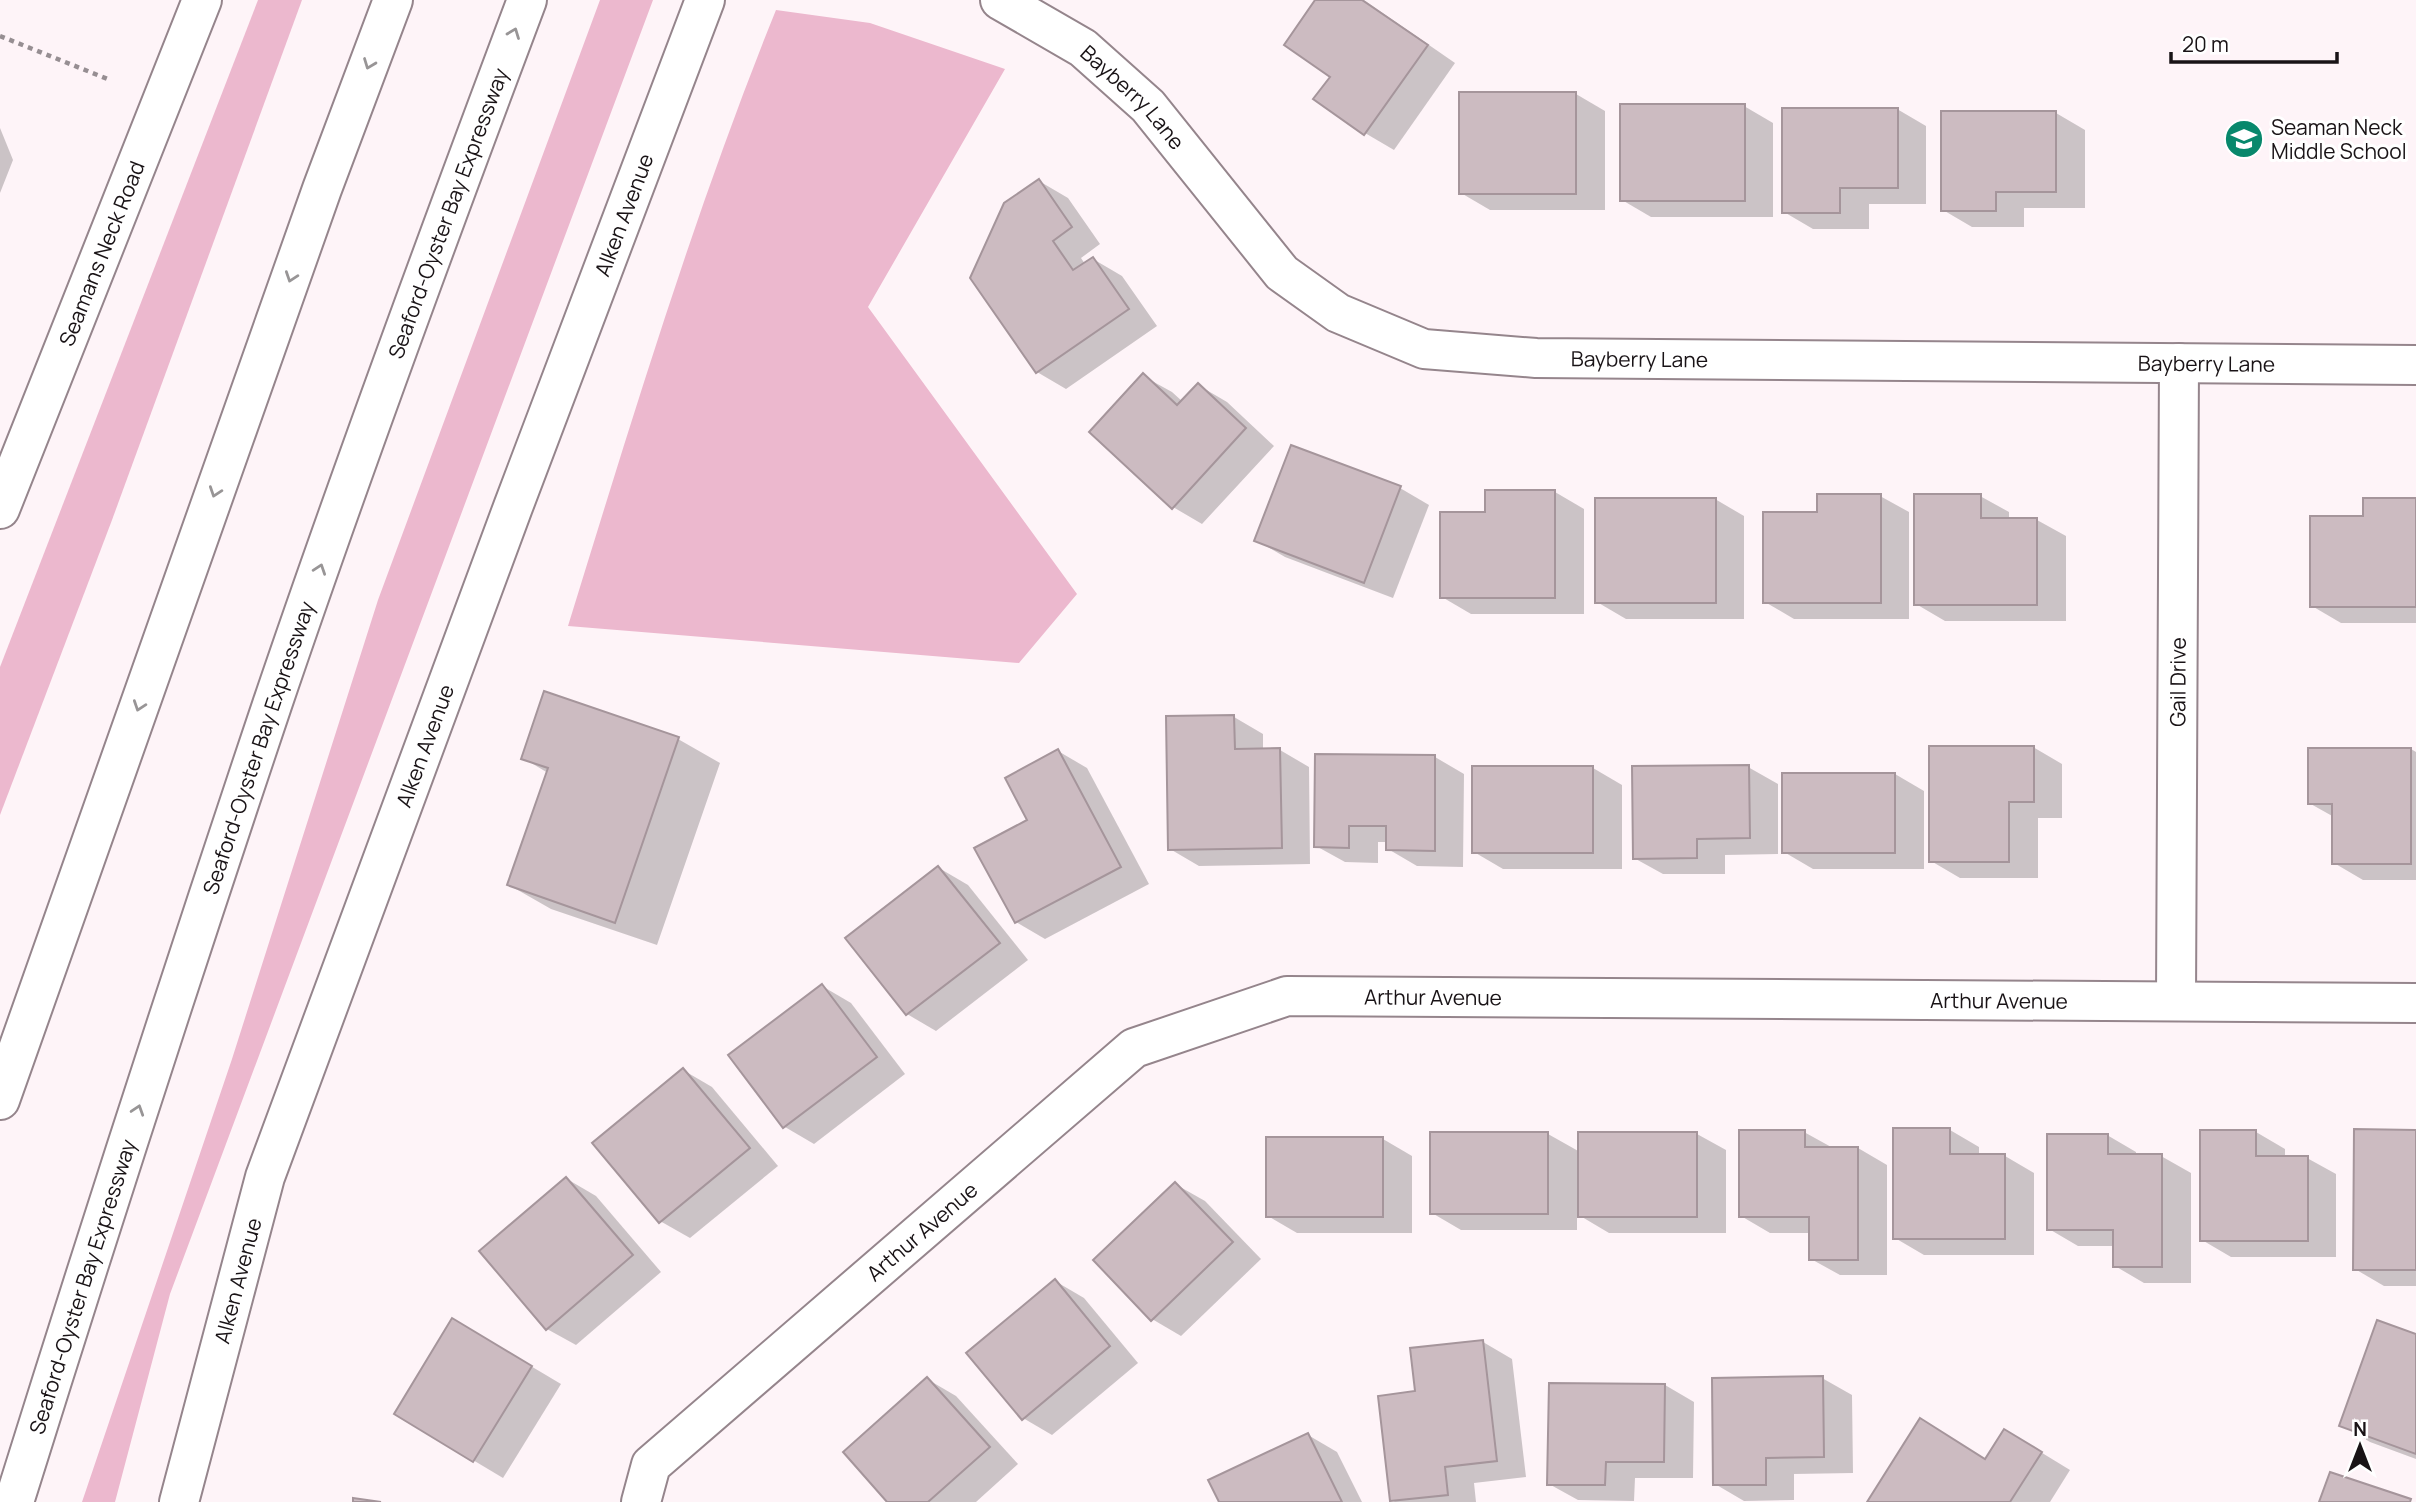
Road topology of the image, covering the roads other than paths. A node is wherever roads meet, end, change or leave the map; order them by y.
1 (202, 0) edge
2 (393, 0) edge
3 (527, 0) edge
4 (705, 0) edge
5 (1000, 0) edge
6 (2179, 363) junction
7 (2416, 365) edge
8 (0, 509) edge
9 (2176, 1000) junction
10 (2416, 1003) edge
11 (0, 1100) edge
12 (13, 1502) edge
13 (179, 1502) edge
14 (641, 1502) edge

1 - 8 main road, Seamans Neck Road
2 -> 11 main road
12 -> 3 main road, Seaford-Oyster Bay Expressway
4 - 13 main road, Alken Avenue
5 - 6 main road, Bayberry Lane
6 - 7 main road, Bayberry Lane
6 - 9 main road, Gail Drive
9 - 10 main road, Arthur Avenue
9 - 14 main road, Arthur Avenue

